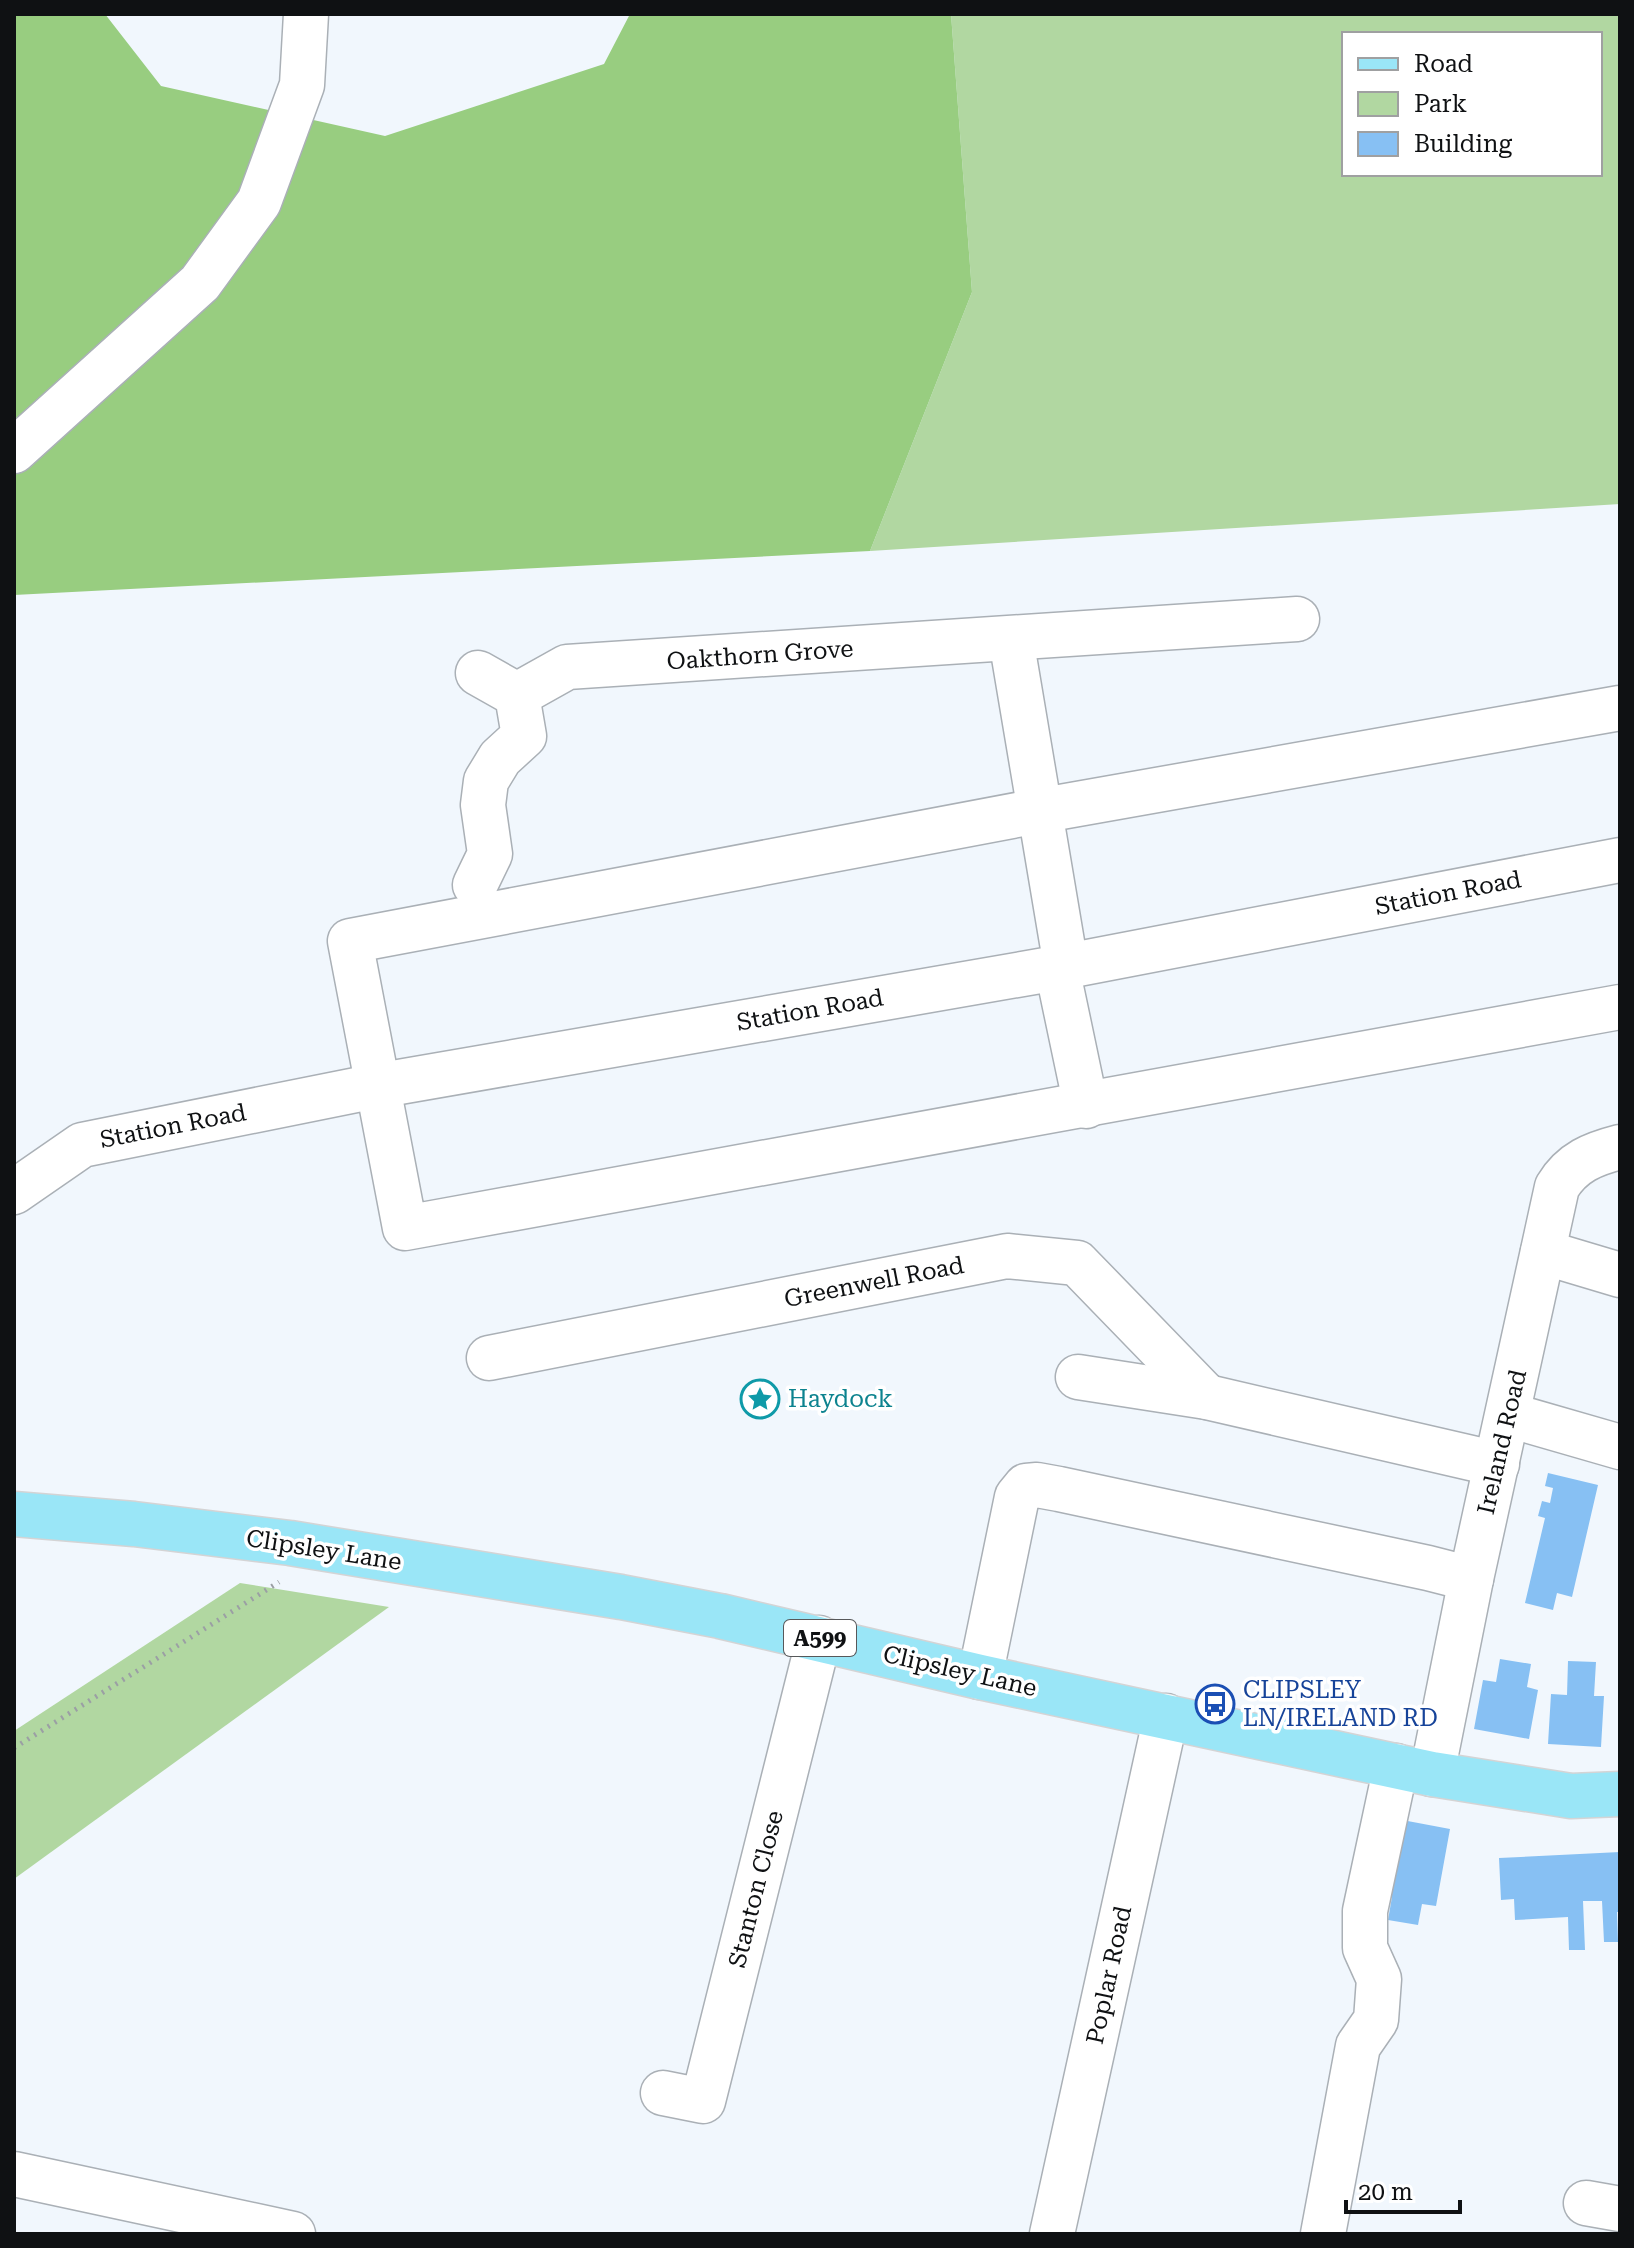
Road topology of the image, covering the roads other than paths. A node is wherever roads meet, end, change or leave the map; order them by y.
1 (306, 14) edge
2 (14, 451) edge
3 (1297, 619) dead end
4 (1011, 639) junction
5 (478, 673) dead end
6 (1620, 708) edge
7 (520, 715) junction
8 (1038, 811) junction
9 (1620, 860) edge
10 (475, 885) dead end
11 (1062, 967) junction
12 (1620, 1007) edge
13 (376, 1086) junction
14 (1086, 1106) junction
15 (1620, 1147) edge
16 (14, 1192) edge
17 (1543, 1252) junction
18 (1620, 1275) edge
19 (489, 1358) dead end
20 (1078, 1377) dead end
21 (1207, 1397) junction
22 (1509, 1415) junction
23 (1620, 1447) edge
24 (1497, 1464) junction
25 (14, 1514) edge
26 (1471, 1579) junction
27 (819, 1638) junction
28 (980, 1677) junction
29 (1166, 1716) junction
30 (1414, 1770) junction
31 (1620, 1794) edge
32 (663, 2093) dead end
33 (14, 2174) edge
34 (293, 2234) edge
35 (1052, 2234) edge
36 (1323, 2234) edge

1 - 2 street
3 - 4 street, Oakthorn Grove
4 - 7 street, Oakthorn Grove
4 - 8 street
5 - 7 street
6 - 8 street
7 - 10 street, Oakthorn Grove
8 - 11 street
8 - 13 street
9 - 11 street, Station Road
11 - 13 street, Station Road
11 - 14 street
12 - 14 street
13 - 14 street
13 - 16 street, Station Road
15 - 17 street, Ireland Road
17 - 18 street
17 - 22 street, Ireland Road
19 - 21 street, Greenwell Road
20 - 21 street
21 - 24 street
22 - 23 street
22 - 24 street, Ireland Road
24 - 26 street, Ireland Road
25 - 27 main road, Clipsley Lane / A599
26 - 28 street
26 - 30 street, Ireland Road
27 - 28 main road, Clipsley Lane / A599
27 - 32 street, Stanton Close
28 - 29 main road, Clipsley Lane / A599
29 - 30 main road, Clipsley Lane / A599
29 - 35 street, Poplar Road
30 - 31 main road, Clipsley Lane / A599
30 - 36 street, Ireland Road
33 - 34 street

